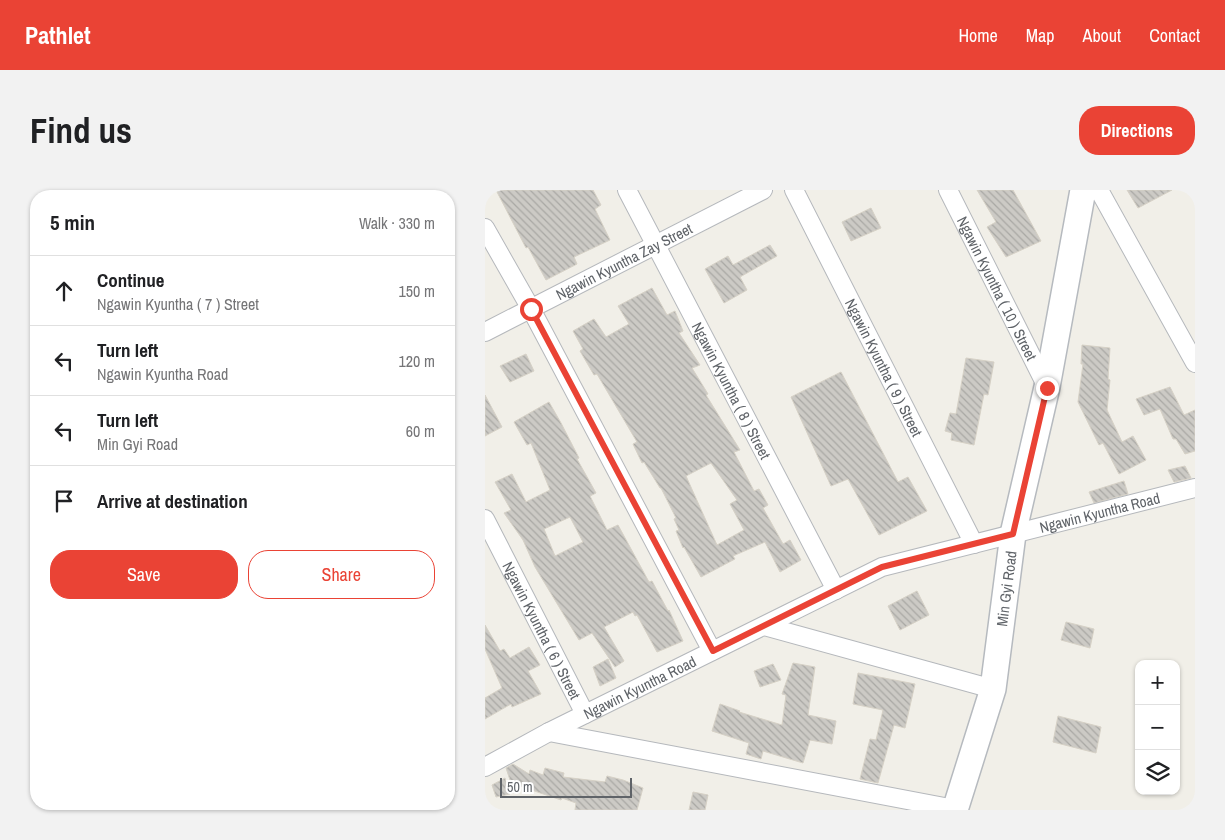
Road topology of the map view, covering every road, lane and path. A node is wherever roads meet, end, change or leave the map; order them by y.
1 (627, 190) edge
2 (763, 190) edge
3 (794, 190) edge
4 (948, 190) edge
5 (1083, 190) edge
6 (1099, 190) edge
7 (485, 228) edge
8 (657, 244) junction
9 (531, 309) junction
10 (485, 332) edge
11 (1195, 363) edge
12 (1047, 388) junction
13 (1195, 488) edge
14 (485, 519) edge
15 (1013, 534) junction
16 (974, 544) junction
17 (836, 590) junction
18 (764, 626) junction
19 (713, 651) junction
20 (993, 689) junction
21 (585, 714) junction
22 (549, 732) junction
23 (485, 767) edge
24 (955, 810) edge

1 - 8 street, Ngawin Kyuntha ( 8 ) Street
2 - 8 street, Ngawin Kyuntha Zay Street
3 - 16 street, Ngawin Kyuntha ( 9 ) Street
4 - 12 street, Ngawin Kyuntha ( 10 ) Street
5 - 12 main road, Min Gyi Road
6 - 11 street
7 - 9 street
8 - 9 street, Ngawin Kyuntha Zay Street
8 - 17 street, Ngawin Kyuntha ( 8 ) Street
9 - 10 street, Ngawin Kyuntha Zay Street
9 - 19 street
12 - 15 main road, Min Gyi Road
13 - 15 street, Ngawin Kyuntha Road
14 - 21 street, Ngawin Kyuntha ( 6 ) Street
15 - 16 street, Ngawin Kyuntha Road
15 - 20 main road, Min Gyi Road
16 - 17 street, Ngawin Kyuntha Road
17 - 18 street, Ngawin Kyuntha Road
18 - 19 street, Ngawin Kyuntha Road
18 - 20 street
19 - 21 street, Ngawin Kyuntha Road
20 - 24 main road, Min Gyi Road
21 - 22 street, Ngawin Kyuntha Road
22 - 23 street, Ngawin Kyuntha Road
22 - 24 street

